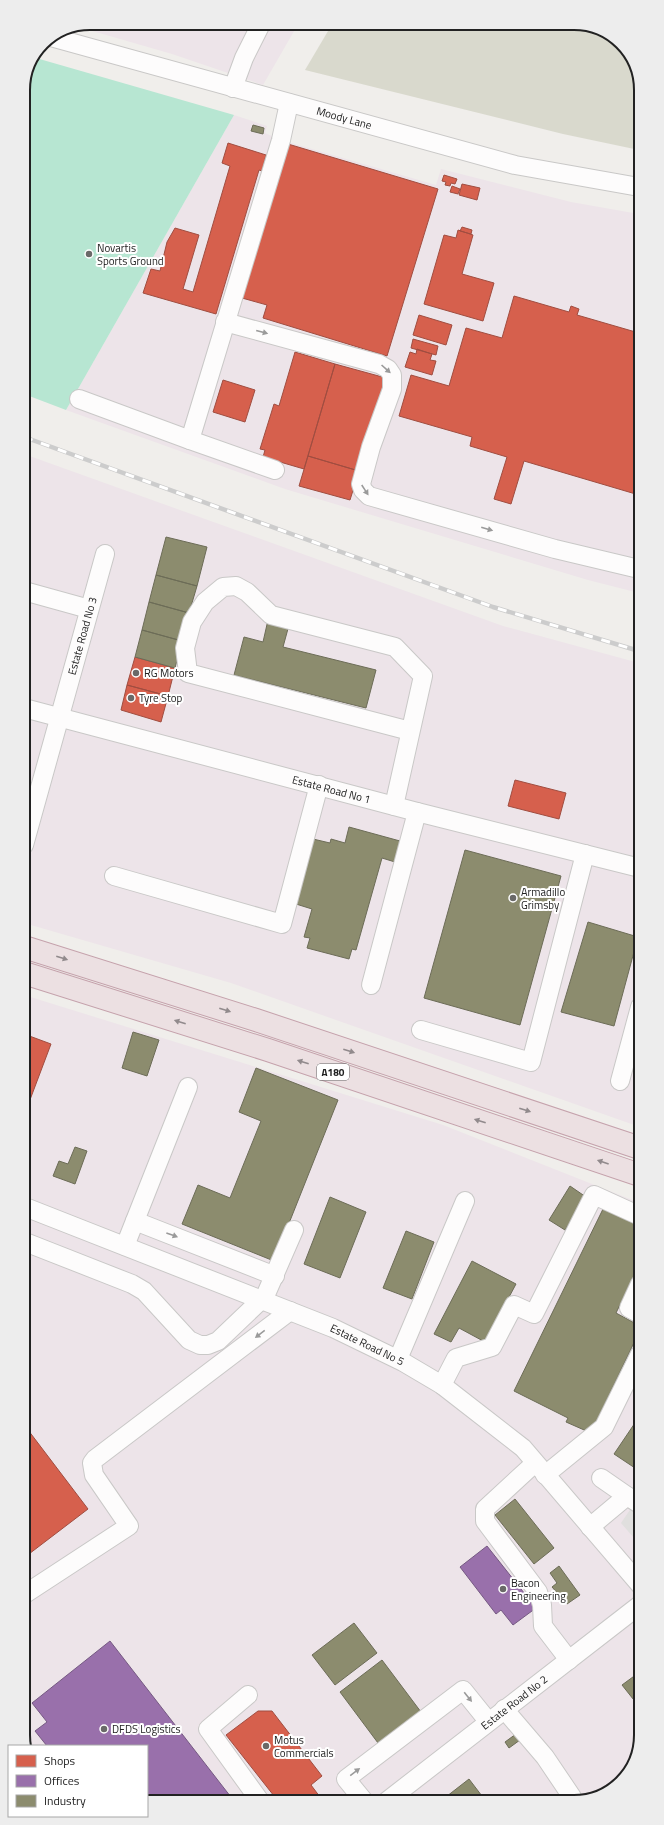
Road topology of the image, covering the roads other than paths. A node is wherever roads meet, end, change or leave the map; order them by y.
1 (258, 30) edge
2 (59, 39) edge
3 (233, 88) junction
4 (289, 103) junction
5 (634, 186) edge
6 (225, 322) junction
7 (79, 399) dead end
8 (190, 440) junction
9 (275, 470) dead end
10 (104, 554) dead end
11 (634, 568) edge
12 (30, 593) edge
13 (89, 609) junction
14 (30, 710) edge
15 (60, 717) junction
16 (410, 731) junction
17 (319, 785) junction
18 (394, 806) junction
19 (417, 812) junction
20 (30, 824) edge
21 (585, 854) junction
22 (634, 866) edge
23 (114, 876) dead end
24 (30, 949) edge
25 (30, 975) edge
26 (371, 985) dead end
27 (634, 1029) edge
28 (421, 1030) dead end
29 (620, 1081) dead end
30 (188, 1087) dead end
31 (634, 1146) edge
32 (634, 1172) edge
33 (465, 1201) dead end
34 (30, 1209) edge
35 (634, 1213) edge
36 (135, 1221) junction
37 (294, 1230) dead end
38 (30, 1244) edge
39 (125, 1246) junction
40 (275, 1276) junction
41 (634, 1297) edge
42 (262, 1300) junction
43 (290, 1311) junction
44 (634, 1311) edge
45 (398, 1359) junction
46 (634, 1366) edge
47 (442, 1385) junction
48 (540, 1469) junction
49 (601, 1478) dead end
50 (634, 1500) edge
51 (590, 1527) junction
52 (634, 1578) edge
53 (30, 1591) edge
54 (634, 1609) edge
55 (569, 1660) junction
56 (248, 1696) dead end
57 (504, 1710) junction
58 (488, 1721) junction
59 (256, 1795) edge
60 (359, 1795) edge
61 (393, 1795) edge
62 (571, 1795) edge

1 - 3 street
2 - 3 street, Moody Lane
3 - 4 street, Moody Lane
4 - 5 street, Moody Lane
4 - 6 street
6 - 8 street
6 -> 11 street
7 - 8 street
8 - 9 street
10 - 13 street, Estate Road No 3
12 - 13 street
13 - 15 street, Estate Road No 3
14 - 15 street, Estate Road No 1
15 - 17 street, Estate Road No 1
15 - 20 street, Estate Road No 3
16 - 16 street
16 - 18 street
17 - 18 street, Estate Road No 1
17 - 23 street
18 - 19 street, Estate Road No 1
19 - 21 street, Estate Road No 1
19 - 26 street
21 - 22 street, Estate Road No 1
21 - 28 street
24 -> 31 highway, A180
32 -> 25 highway, A180
27 - 29 street
30 - 36 street
33 - 45 street
34 - 39 street, Estate Road No 5
35 - 47 street
36 - 39 street
36 -> 40 street
37 - 40 street
38 - 42 street
39 - 42 street, Estate Road No 5
40 - 42 street
41 - 44 street
42 - 43 street, Estate Road No 5
43 - 45 street, Estate Road No 5
43 -> 53 street
45 - 47 street, Estate Road No 5
46 - 48 street
47 - 48 street, Estate Road No 5
48 - 51 street, Estate Road No 5
48 - 55 street
49 - 50 street
50 - 51 street
51 - 52 street, Estate Road No 5
54 - 55 street, Estate Road No 2
55 - 57 street, Estate Road No 2
56 - 59 street
57 - 58 street, Estate Road No 2
57 - 62 street
60 -> 58 street
58 - 61 street, Estate Road No 2

